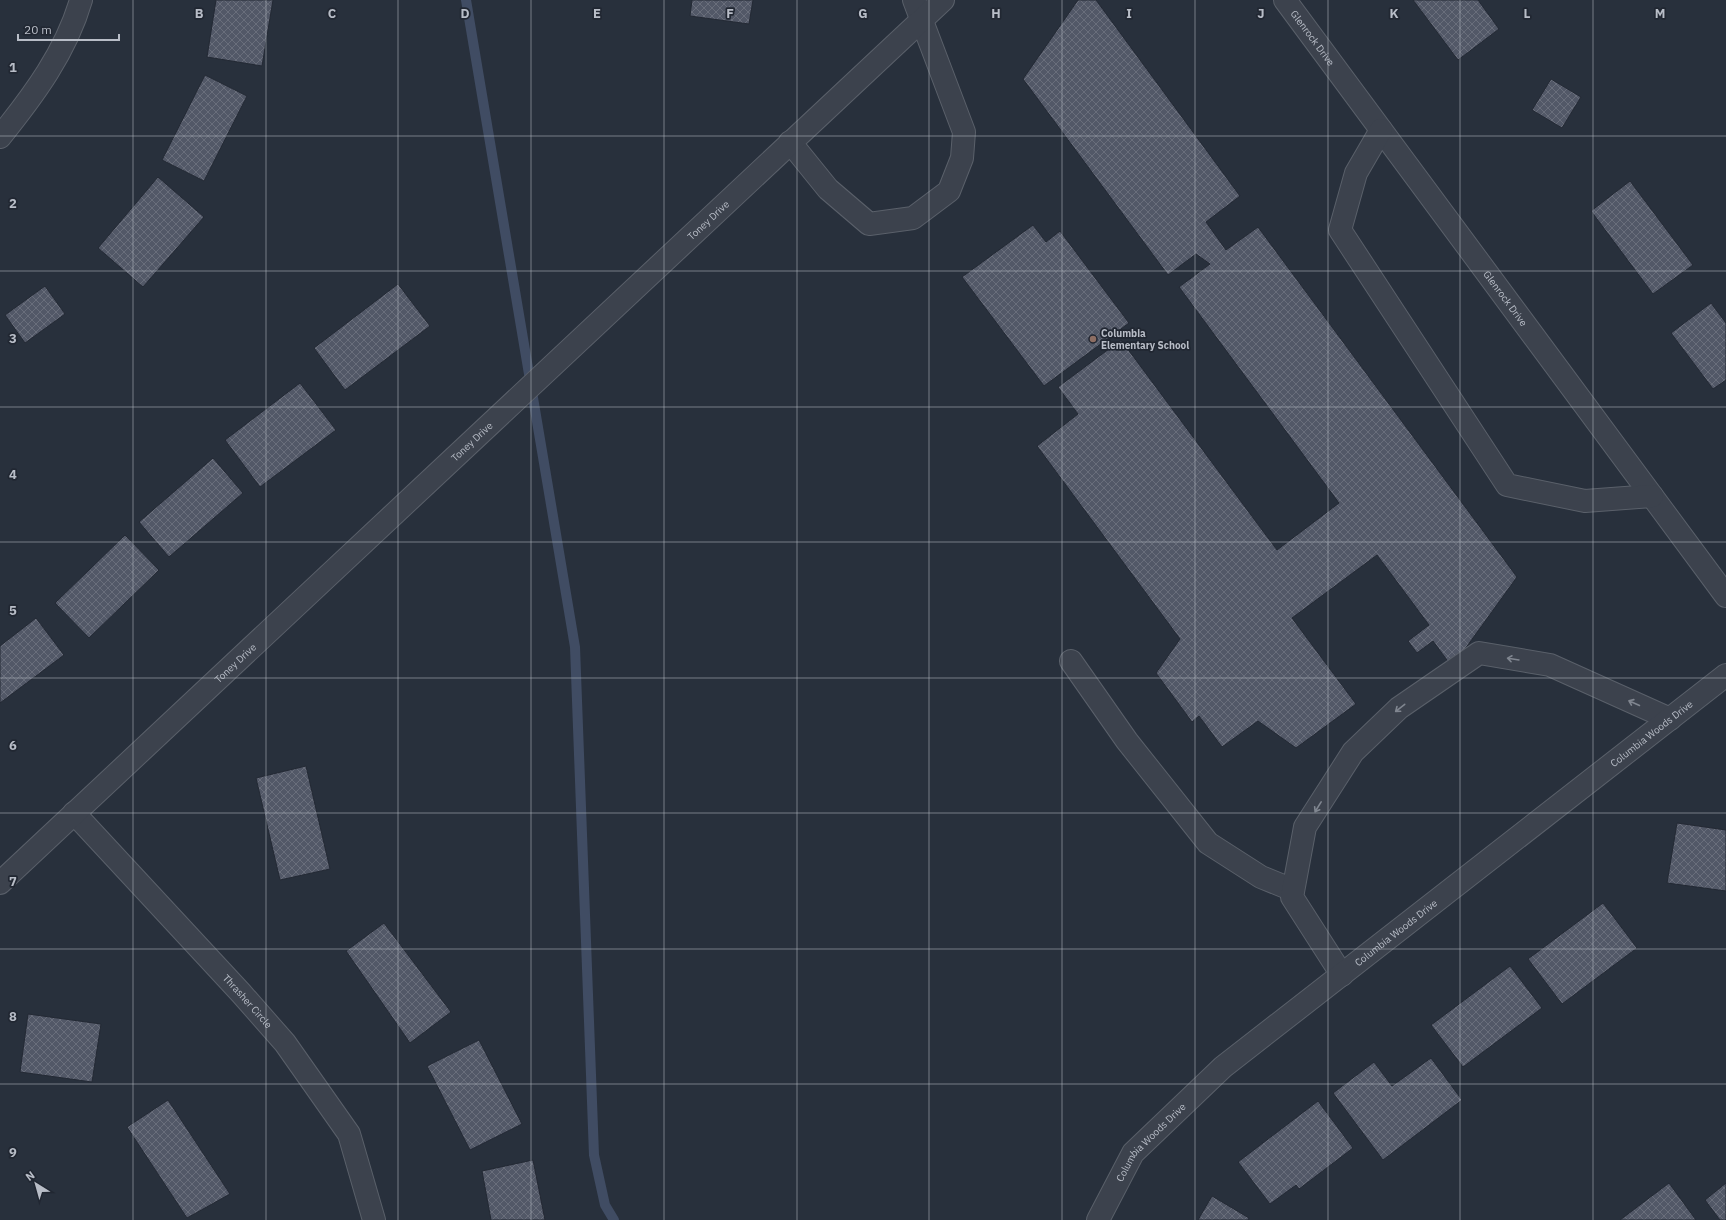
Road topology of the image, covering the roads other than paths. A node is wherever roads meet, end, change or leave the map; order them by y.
1 (81, 0) edge
2 (942, 0) edge
3 (1285, 0) edge
4 (918, 9) edge
5 (1381, 130) junction
6 (0, 137) edge
7 (790, 142) junction
8 (1652, 496) junction
9 (1726, 596) edge
10 (1071, 661) dead end
11 (1726, 675) edge
12 (1670, 719) junction
13 (74, 813) junction
14 (0, 883) edge
15 (1293, 890) junction
16 (1342, 975) junction
17 (374, 1220) edge
18 (1098, 1220) edge

1 - 6 street
2 - 4 street, Toney Drive
3 - 5 street, Glenrock Drive
4 - 7 street, Toney Drive
4 - 7 street
5 - 8 street, Glenrock Drive
5 - 8 street
7 - 13 street, Toney Drive
8 - 9 street, Glenrock Drive
10 - 15 street
11 - 12 street, Columbia Woods Drive
12 -> 15 street
12 - 16 street, Columbia Woods Drive
13 - 14 street, Toney Drive
13 - 17 street, Thrasher Circle
15 - 16 street
16 - 18 street, Columbia Woods Drive

